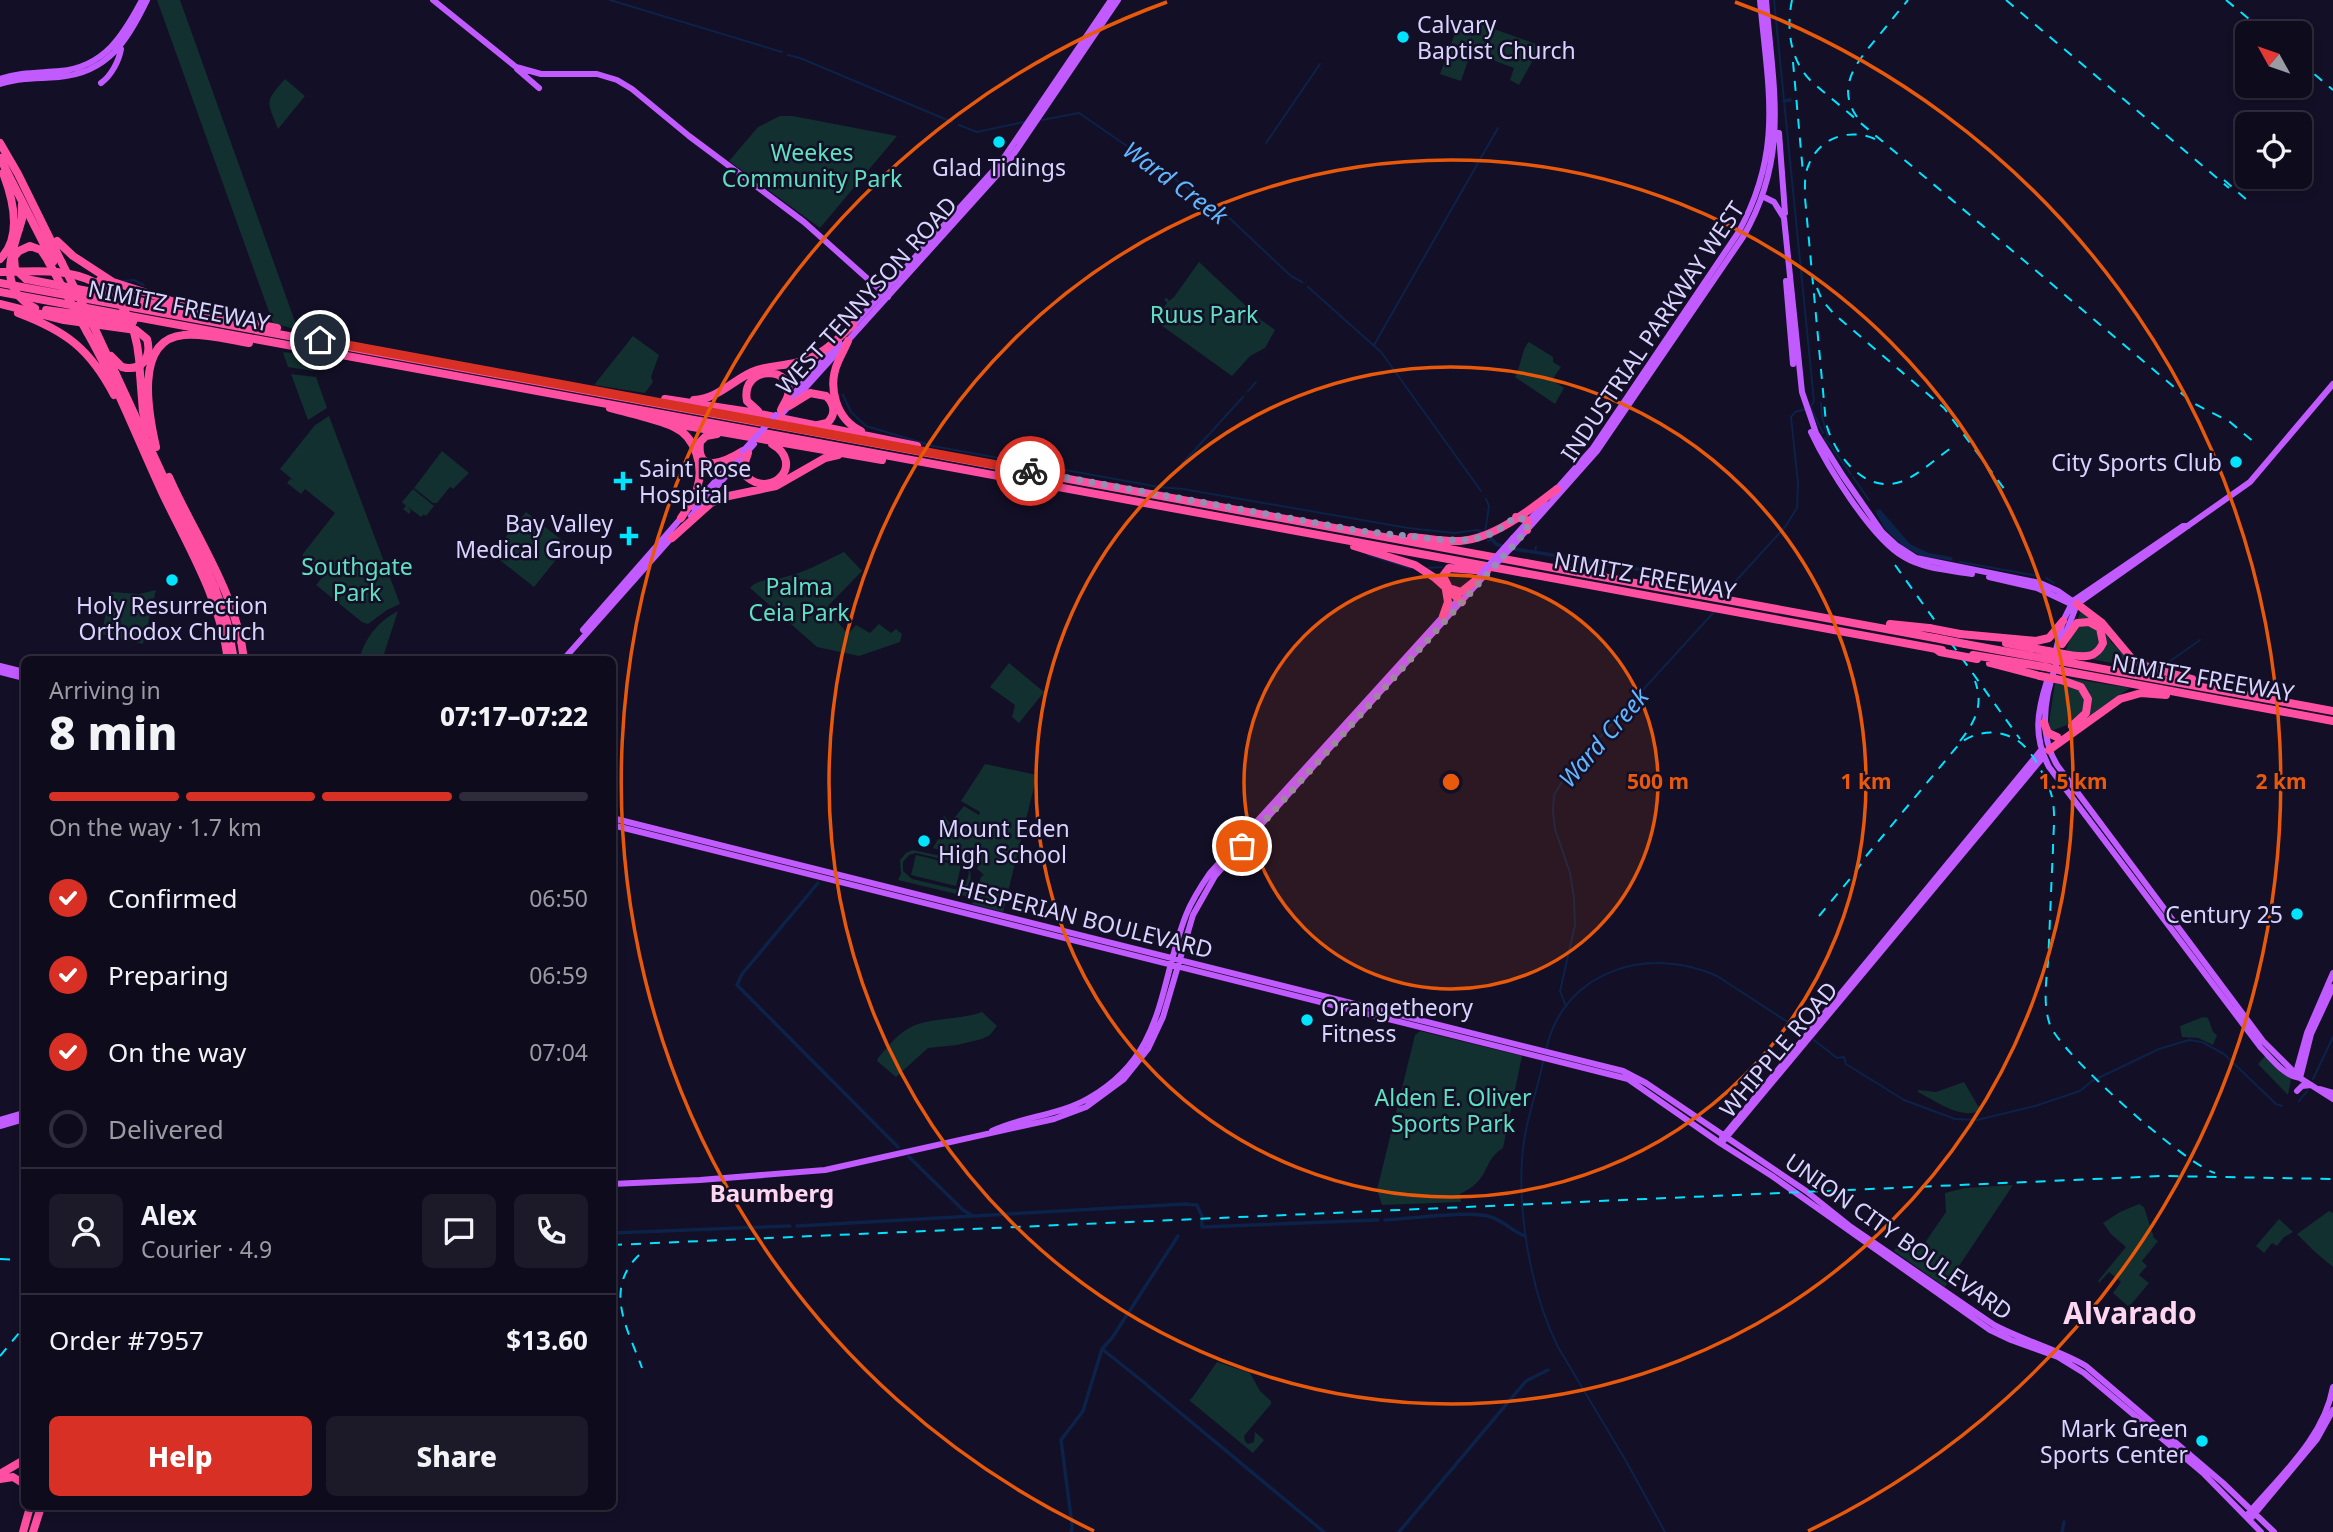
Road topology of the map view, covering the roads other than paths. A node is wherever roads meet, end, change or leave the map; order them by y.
1 (142, 0) edge
2 (147, 0) edge
3 (433, 0) edge
4 (1111, 0) edge
5 (1118, 0) edge
6 (1763, 0) edge
7 (136, 16) junction
8 (131, 26) junction
9 (121, 47) junction
10 (516, 67) junction
11 (1772, 76) junction
12 (0, 79) edge
13 (101, 83) dead end
14 (0, 84) edge
15 (539, 88) dead end
16 (0, 143) edge
17 (0, 149) edge
18 (0, 158) edge
19 (0, 167) edge
20 (21, 198) junction
21 (1760, 198) junction
22 (1784, 218) junction
23 (56, 245) junction
24 (0, 259) edge
25 (55, 262) junction
26 (0, 272) edge
27 (97, 281) junction
28 (0, 284) edge
29 (0, 292) edge
30 (886, 295) junction
31 (0, 305) edge
32 (231, 317) junction
33 (152, 320) junction
34 (853, 325) junction
35 (91, 329) junction
36 (294, 336) junction
37 (264, 341) junction
38 (848, 341) junction
39 (2333, 384) edge
40 (1800, 392) junction
41 (628, 397) junction
42 (591, 400) junction
43 (684, 401) junction
44 (780, 413) junction
45 (130, 421) junction
46 (657, 421) junction
47 (801, 424) junction
48 (736, 435) junction
49 (874, 435) junction
50 (767, 441) junction
51 (156, 447) junction
52 (745, 452) junction
53 (844, 454) junction
54 (954, 458) junction
55 (927, 463) junction
56 (946, 466) junction
57 (1004, 466) junction
58 (1011, 472) junction
59 (1557, 489) junction
60 (1516, 517) junction
61 (681, 518) junction
62 (1527, 526) junction
63 (1300, 531) junction
64 (1360, 531) junction
65 (672, 538) junction
66 (1480, 577) junction
67 (1559, 579) junction
68 (1448, 588) junction
69 (1461, 599) junction
70 (2074, 603) junction
71 (1443, 616) junction
72 (2063, 621) junction
73 (1925, 631) junction
74 (1960, 634) junction
75 (2062, 645) junction
76 (1940, 650) junction
77 (226, 656) edge
78 (238, 656) edge
79 (239, 656) edge
80 (563, 656) edge
81 (564, 656) edge
82 (1975, 657) junction
83 (2047, 659) junction
84 (0, 666) edge
85 (2064, 667) junction
86 (21, 671) edge
87 (0, 672) edge
88 (21, 677) edge
89 (2214, 688) junction
90 (2197, 696) junction
91 (2333, 711) edge
92 (2044, 723) junction
93 (2333, 723) edge
94 (2057, 737) junction
95 (2045, 750) junction
96 (1314, 762) junction
97 (616, 819) edge
98 (616, 826) edge
99 (1067, 932) junction
100 (1054, 935) junction
101 (1176, 958) junction
102 (2195, 959) junction
103 (2204, 962) junction
104 (1174, 966) junction
105 (1191, 970) junction
106 (2333, 973) edge
107 (1173, 980) junction
108 (2333, 987) edge
109 (1459, 1030) junction
110 (1449, 1035) junction
111 (2303, 1045) junction
112 (1530, 1051) junction
113 (1549, 1055) joint
114 (2283, 1062) junction
115 (2297, 1076) junction
116 (2311, 1085) junction
117 (2297, 1091) dead end
118 (2333, 1096) edge
119 (21, 1116) edge
120 (21, 1117) edge
121 (0, 1120) edge
122 (0, 1126) edge
123 (988, 1132) junction
124 (1723, 1140) junction
125 (616, 1184) edge
126 (2333, 1387) edge
127 (2333, 1410) edge
128 (21, 1462) edge
129 (0, 1476) edge
130 (21, 1482) edge
131 (27, 1510) edge
132 (40, 1510) edge
133 (2252, 1513) junction
134 (2247, 1519) junction
135 (22, 1532) edge
136 (33, 1532) edge
137 (2261, 1532) edge
138 (2274, 1532) edge

1 - 7 main road
2 - 7 main road
3 - 10 main road
4 - 30 main road, WEST TENNYSON ROAD
5 - 30 main road, WEST TENNYSON ROAD
6 - 11 main road, INDUSTRIAL PARKWAY WEST
6 - 21 main road, INDUSTRIAL PARKWAY WEST
7 - 8 main road
8 - 9 main road
8 - 12 main road
9 - 13 main road
9 - 14 main road
10 - 15 main road
10 - 30 main road
11 - 21 main road, INDUSTRIAL PARKWAY WEST
11 - 22 main road
16 - 23 highway
17 - 23 highway
18 - 20 highway
19 - 24 highway
20 - 25 highway
20 - 33 highway, bridge
21 - 22 main road
21 - 40 main road
21 - 59 main road, INDUSTRIAL PARKWAY WEST
21 - 62 main road, INDUSTRIAL PARKWAY WEST
22 - 40 main road
23 - 25 highway
23 - 27 highway
23 - 32 highway
25 - 32 highway, bridge
25 - 35 highway, bridge
25 - 35 highway, bridge
26 - 27 highway
27 - 51 highway, bridge
28 - 36 highway, NIMITZ FREEWAY
28 - 58 highway
29 - 33 highway, NIMITZ FREEWAY
30 - 34 main road, WEST TENNYSON ROAD
30 - 38 main road, WEST TENNYSON ROAD
31 - 35 highway
31 - 45 highway
32 - 36 highway
33 - 37 highway, NIMITZ FREEWAY
34 - 43 highway
34 - 44 main road, WEST TENNYSON ROAD
35 - 45 highway
35 - 78 highway
36 - 41 highway, NIMITZ FREEWAY
37 - 42 highway, NIMITZ FREEWAY
37 - 51 highway
38 - 44 main road, WEST TENNYSON ROAD
38 - 49 highway
39 - 70 main road
40 - 70 main road
41 - 43 highway
41 - 54 highway, NIMITZ FREEWAY
42 - 46 highway
42 - 55 highway, NIMITZ FREEWAY
43 - 44 highway
44 - 44 highway
44 - 47 highway
44 - 47 highway
44 - 52 main road, WEST TENNYSON ROAD, bridge
44 - 52 main road, WEST TENNYSON ROAD, bridge
45 - 77 highway
46 - 48 highway
46 - 61 highway
47 - 49 highway
48 - 50 highway
48 - 52 highway
49 - 54 highway
50 - 52 highway
50 - 53 highway
51 - 79 highway
52 - 61 main road, WEST TENNYSON ROAD
52 - 65 main road, WEST TENNYSON ROAD
53 - 56 highway
53 - 65 highway
54 - 57 highway, NIMITZ FREEWAY
55 - 56 highway, NIMITZ FREEWAY
55 - 76 highway
56 - 63 highway, NIMITZ FREEWAY
57 - 58 highway
57 - 64 highway, NIMITZ FREEWAY
58 - 73 highway
59 - 60 highway
59 - 62 main road, INDUSTRIAL PARKWAY WEST
60 - 62 highway
60 - 64 highway
61 - 80 main road, WEST TENNYSON ROAD
62 - 66 main road, INDUSTRIAL PARKWAY WEST, bridge
63 - 67 highway, NIMITZ FREEWAY
63 - 68 highway
64 - 73 highway, NIMITZ FREEWAY
65 - 81 main road, WEST TENNYSON ROAD
66 - 68 highway
66 - 69 main road, INDUSTRIAL PARKWAY WEST
67 - 68 highway
67 - 76 highway, NIMITZ FREEWAY
68 - 69 highway
68 - 71 highway
69 - 71 main road, INDUSTRIAL PARKWAY WEST
69 - 96 main road, INDUSTRIAL PARKWAY WEST
70 - 72 main road
70 - 75 main road
70 - 89 highway
71 - 96 main road, INDUSTRIAL PARKWAY WEST
72 - 74 highway
72 - 95 main road
73 - 74 highway, bridge
73 - 83 highway, NIMITZ FREEWAY, bridge
74 - 83 highway
75 - 85 highway
75 - 92 main road
76 - 82 highway, bridge
82 - 83 highway, NIMITZ FREEWAY
82 - 85 highway, bridge
83 - 85 highway, bridge
83 - 85 highway, NIMITZ FREEWAY, bridge
84 - 86 main road
85 - 89 highway, NIMITZ FREEWAY
85 - 90 highway, NIMITZ FREEWAY
85 - 94 highway
87 - 88 main road
89 - 91 highway, NIMITZ FREEWAY
90 - 93 highway, NIMITZ FREEWAY
90 - 95 highway
92 - 94 highway
92 - 95 main road
94 - 95 highway
95 - 102 main road
95 - 103 main road
95 - 124 main road, WHIPPLE ROAD
96 - 101 main road, INDUSTRIAL PARKWAY WEST
97 - 99 main road, HESPERIAN BOULEVARD
98 - 100 main road, HESPERIAN BOULEVARD
99 - 100 main road
99 - 101 main road, HESPERIAN BOULEVARD
100 - 104 main road, HESPERIAN BOULEVARD
101 - 104 main road, INDUSTRIAL PARKWAY WEST
101 - 109 main road, HESPERIAN BOULEVARD
102 - 103 main road
102 - 115 main road
103 - 114 main road
104 - 105 main road, HESPERIAN BOULEVARD
104 - 107 main road
104 - 123 main road
105 - 107 main road
105 - 110 main road, HESPERIAN BOULEVARD
106 - 111 main road
107 - 123 main road
108 - 115 main road
109 - 110 main road
109 - 112 main road, HESPERIAN BOULEVARD
110 - 112 main road, HESPERIAN BOULEVARD
111 - 114 main road
111 - 115 main road
112 - 113 main road, HESPERIAN BOULEVARD
113 - 124 main road, UNION CITY BOULEVARD
114 - 115 main road
115 - 116 main road
116 - 117 main road
116 - 118 main road
119 - 121 main road
120 - 122 main road
123 - 125 main road
124 - 133 main road, UNION CITY BOULEVARD
124 - 134 main road, UNION CITY BOULEVARD
126 - 133 main road
127 - 133 main road
128 - 129 highway
129 - 130 highway
131 - 135 highway
132 - 136 highway
133 - 134 main road
133 - 138 main road, UNION CITY BOULEVARD
134 - 137 main road, UNION CITY BOULEVARD

